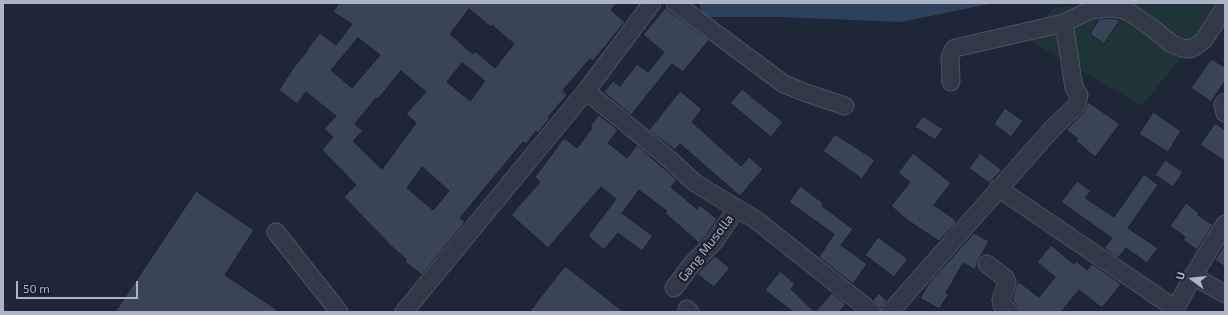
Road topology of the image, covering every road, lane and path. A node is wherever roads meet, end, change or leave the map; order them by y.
1 (652, 3) edge
2 (675, 3) edge
3 (1225, 7) edge
4 (1064, 23) junction
5 (951, 82) dead end
6 (586, 91) junction
7 (1225, 102) edge
8 (845, 106) dead end
9 (1225, 113) edge
10 (998, 188) junction
11 (737, 208) junction
12 (1225, 224) edge
13 (276, 232) dead end
14 (987, 264) dead end
15 (1193, 276) junction
16 (674, 288) dead end
17 (1225, 294) edge
18 (1175, 311) edge
19 (339, 312) edge
20 (404, 312) edge
21 (872, 312) edge
22 (890, 312) edge
23 (1010, 312) edge

1 - 6 street
2 - 8 street
3 - 4 street
4 - 5 street
4 - 10 street
6 - 11 street
6 - 20 street
7 - 9 street
10 - 18 street
10 - 22 street
11 - 16 street, Gang Musolla
11 - 21 street
12 - 15 street
13 - 19 street
14 - 23 street
15 - 17 street
15 - 18 street

